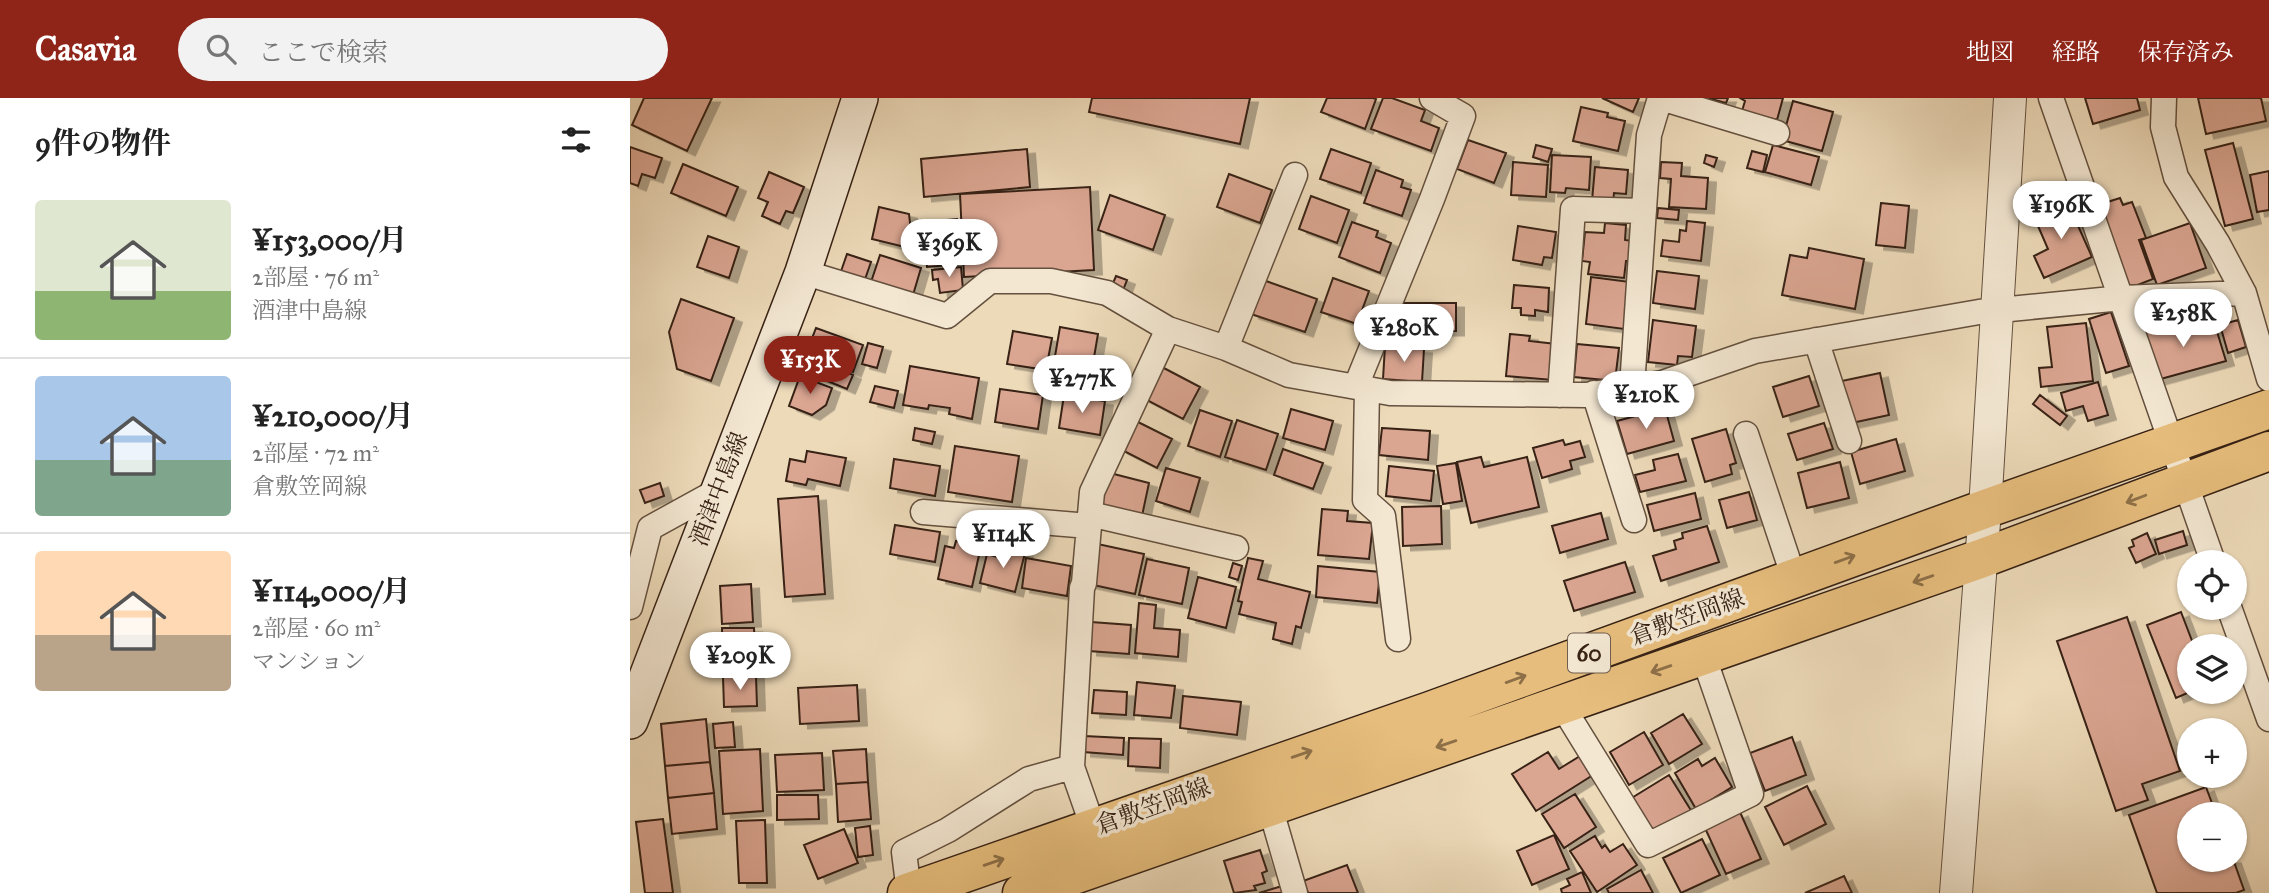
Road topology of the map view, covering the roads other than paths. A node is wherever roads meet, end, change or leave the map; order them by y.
1 (860, 98) edge
2 (1432, 98) edge
3 (1660, 98) edge
4 (2010, 98) edge
5 (2051, 98) edge
6 (2164, 98) edge
7 (1777, 133) dead end
8 (1295, 175) dead end
9 (1644, 211) junction
10 (803, 272) junction
11 (2244, 293) junction
12 (2122, 298) junction
13 (1997, 310) junction
14 (1168, 329) junction
15 (2262, 333) edge
16 (1816, 340) junction
17 (1226, 348) junction
18 (2269, 379) edge
19 (1362, 387) junction
20 (1632, 387) junction
21 (1594, 393) junction
22 (1560, 394) junction
23 (2269, 409) edge
24 (1746, 434) dead end
25 (1849, 441) dead end
26 (2172, 444) junction
27 (2269, 451) edge
28 (2184, 481) junction
29 (719, 490) junction
30 (1985, 509) junction
31 (923, 512) dead end
32 (1090, 520) junction
33 (1634, 520) dead end
34 (1236, 548) dead end
35 (2209, 550) edge
36 (1980, 559) junction
37 (1794, 578) junction
38 (630, 607) edge
39 (2234, 620) edge
40 (1398, 639) dead end
41 (1703, 655) junction
42 (1561, 704) junction
43 (2269, 719) edge
44 (630, 721) edge
45 (1072, 766) junction
46 (1259, 769) junction
47 (1269, 806) junction
48 (1093, 827) junction
49 (908, 893) edge
50 (1022, 893) edge
51 (1295, 893) edge
52 (1956, 893) edge

1 - 10 main road, 酒津中島線
2 - 19 street
3 - 7 street
3 - 9 street
4 - 13 street
5 - 12 street
6 - 11 street
8 - 17 street
9 - 20 street
9 - 22 street
10 - 14 street
10 - 29 main road, 酒津中島線
11 - 12 street
11 - 15 street
12 - 13 street
12 - 26 street
13 - 16 street
13 - 30 street
14 - 17 street
14 - 32 street
15 - 18 street
16 - 20 street
16 - 25 street
17 - 19 street
19 - 22 street
19 - 40 street
20 - 21 street
21 - 22 street
21 - 33 street
23 - 26 main road, 倉敷笠岡線 / 60
24 - 37 street
26 - 28 street
26 - 30 main road, 倉敷笠岡線 / 60
27 - 28 main road, 倉敷笠岡線 / 60
28 - 35 street
28 -> 36 main road, 倉敷笠岡線 / 60
29 - 38 street
29 - 44 main road, 酒津中島線
30 - 36 street
37 -> 30 main road, 倉敷笠岡線 / 60
31 - 32 street
32 - 34 street
32 - 45 street
36 -> 41 main road, 倉敷笠岡線 / 60
36 - 52 street
46 -> 37 main road, 倉敷笠岡線 / 60
39 - 43 street
41 -> 42 main road, 倉敷笠岡線 / 60
41 - 42 street
42 -> 47 main road, 倉敷笠岡線 / 60
45 - 48 street
45 - 49 street
46 - 47 street
46 - 48 main road, 倉敷笠岡線 / 60
47 - 50 main road, 倉敷笠岡線 / 60
47 - 51 street
49 -> 48 main road, 倉敷笠岡線 / 60

